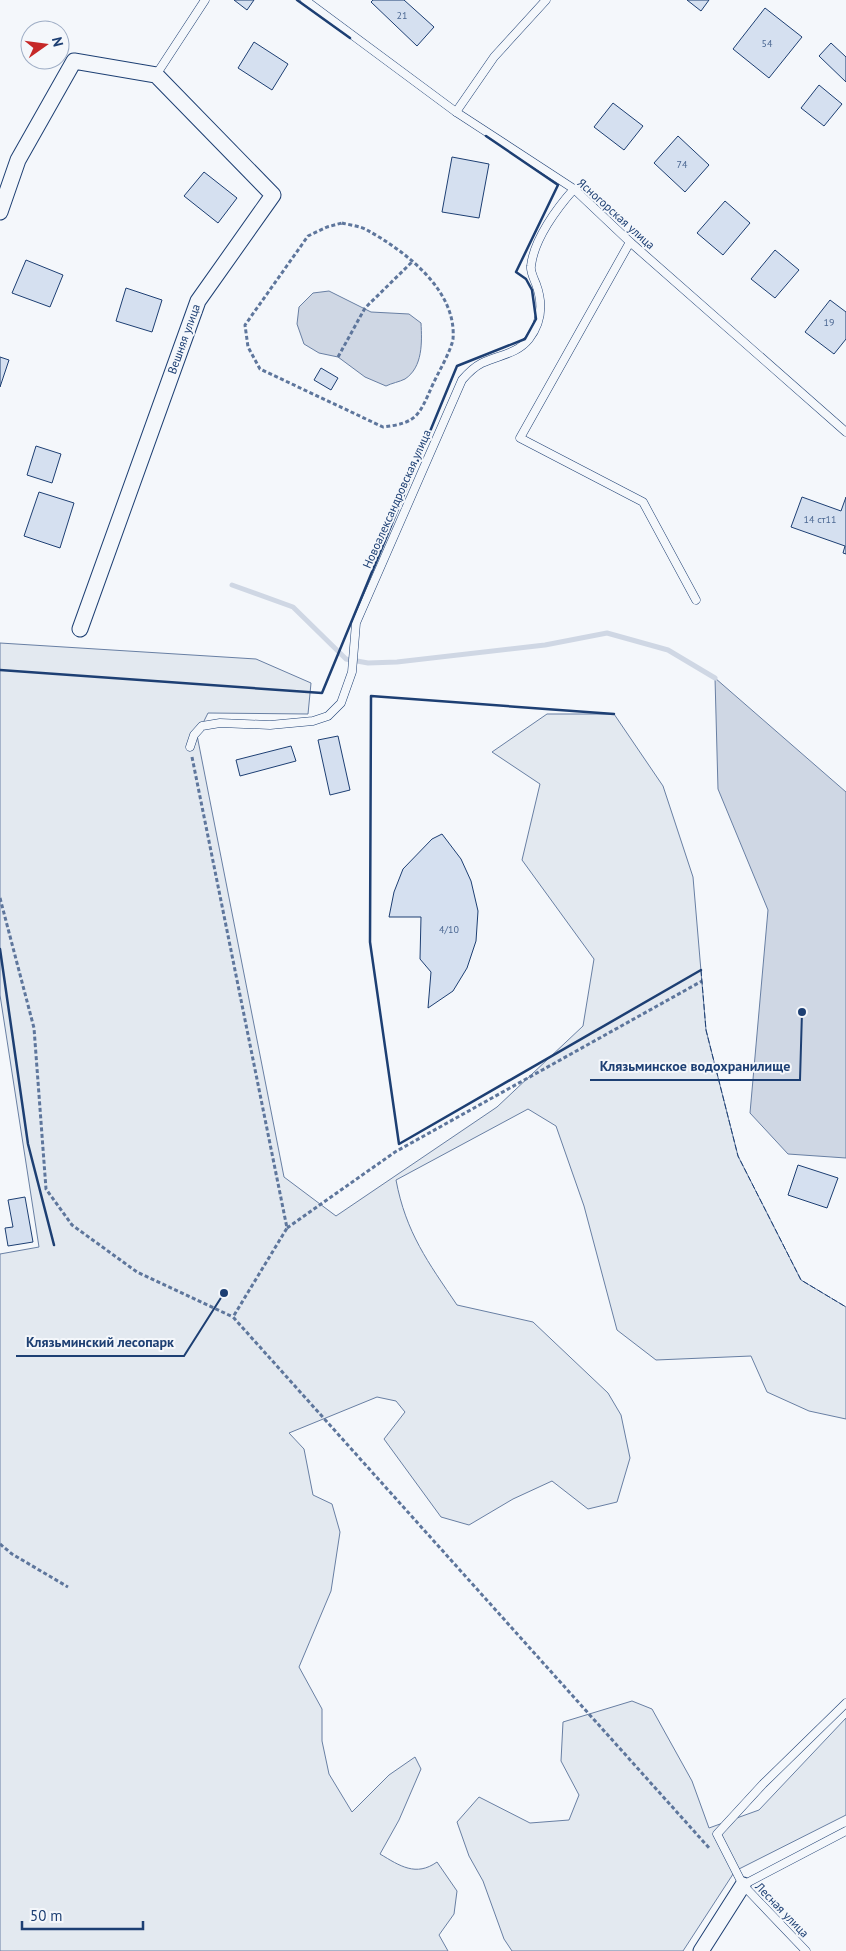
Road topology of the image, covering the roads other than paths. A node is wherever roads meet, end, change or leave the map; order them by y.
1 (205, 0) edge
2 (305, 0) edge
3 (546, 0) edge
4 (156, 75) junction
5 (456, 112) junction
6 (574, 189) junction
7 (0, 212) edge
8 (630, 242) junction
9 (846, 432) edge
10 (696, 600) dead end
11 (80, 628) dead end
12 (190, 747) road end
13 (846, 1703) edge
14 (846, 1831) edge
15 (742, 1885) junction
16 (701, 1951) edge
17 (806, 1951) edge

1 - 4 lane
2 - 5 lane, Ясногорская улица
3 - 5 lane
4 - 7 street
4 - 11 street, Вешняя улица
5 - 6 lane, Ясногорская улица
6 - 8 lane, Ясногорская улица
6 - 12 lane, Новоалександровская улица
8 - 9 lane, Ясногорская улица
8 - 10 lane
13 - 15 lane, Лесная улица
14 - 15 lane
15 - 16 street
15 - 17 lane, Лесная улица

